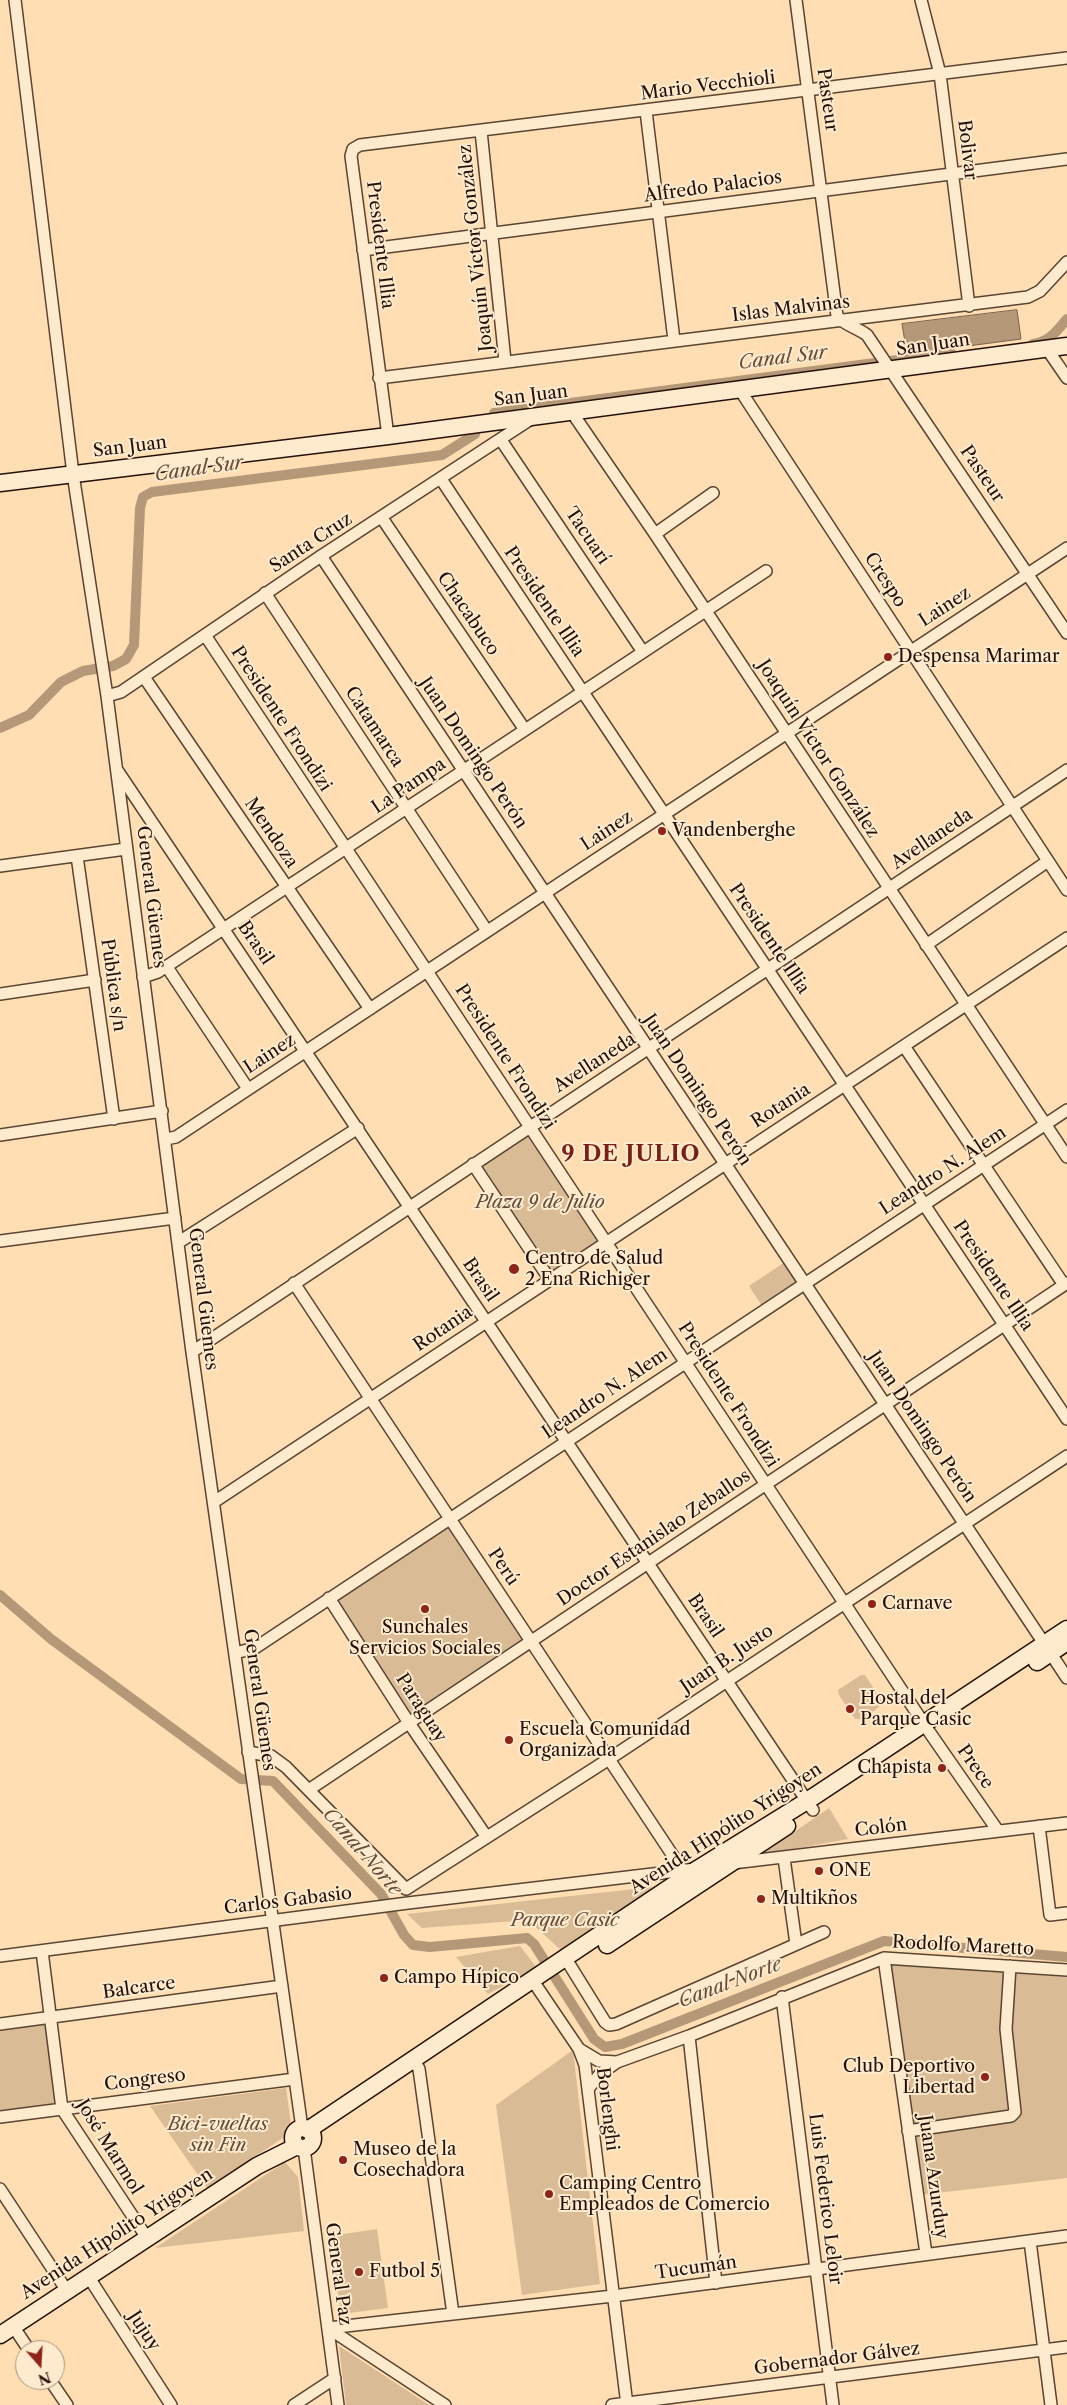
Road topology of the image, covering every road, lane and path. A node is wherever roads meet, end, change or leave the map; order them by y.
1 (15, 0) edge
2 (796, 0) edge
3 (921, 0) edge
4 (1067, 58) edge
5 (940, 74) junction
6 (808, 91) junction
7 (646, 111) junction
8 (481, 132) junction
9 (353, 148) joint
10 (1067, 159) edge
11 (952, 174) junction
12 (822, 191) junction
13 (658, 212) junction
14 (493, 234) junction
15 (364, 250) junction
16 (1067, 262) edge
17 (969, 306) junction
18 (874, 317) junction
19 (841, 321) junction
20 (870, 339) junction
21 (674, 340) junction
22 (1067, 346) edge
23 (1046, 349) junction
24 (505, 361) junction
25 (893, 371) junction
26 (379, 378) junction
27 (1067, 378) edge
28 (740, 390) junction
29 (571, 411) junction
30 (534, 416) junction
31 (388, 436) junction
32 (501, 440) junction
33 (72, 474) junction
34 (441, 479) junction
35 (0, 483) edge
36 (714, 493) dead end
37 (382, 518) junction
38 (655, 534) junction
39 (1067, 548) edge
40 (321, 556) junction
41 (766, 570) dead end
42 (1028, 574) junction
43 (265, 594) junction
44 (705, 610) junction
45 (1067, 633) edge
46 (205, 635) junction
47 (911, 651) junction
48 (643, 652) junction
49 (144, 677) junction
50 (583, 692) junction
51 (107, 696) junction
52 (525, 730) junction
53 (785, 732) junction
54 (116, 770) junction
55 (1067, 770) edge
56 (464, 771) junction
57 (1012, 806) junction
58 (407, 808) junction
59 (664, 814) junction
60 (126, 849) junction
61 (346, 849) junction
62 (77, 856) junction
63 (1048, 861) junction
64 (0, 866) edge
65 (288, 888) junction
66 (889, 889) junction
67 (1067, 890) edge
68 (545, 893) junction
69 (225, 929) junction
70 (487, 931) junction
71 (1067, 938) edge
72 (926, 945) junction
73 (167, 966) junction
74 (767, 969) junction
75 (427, 971) junction
76 (143, 977) junction
77 (95, 980) junction
78 (0, 994) edge
79 (964, 1004) junction
80 (370, 1009) junction
81 (904, 1046) junction
82 (649, 1048) junction
83 (306, 1051) junction
84 (845, 1085) junction
85 (248, 1089) junction
86 (1067, 1110) edge
87 (162, 1111) junction
88 (114, 1119) junction
89 (1046, 1124) junction
90 (530, 1127) junction
91 (358, 1128) junction
92 (0, 1135) edge
93 (166, 1139) junction
94 (1067, 1157) edge
95 (473, 1164) junction
96 (726, 1164) junction
97 (984, 1164) junction
98 (924, 1204) junction
99 (410, 1206) junction
100 (175, 1218) junction
101 (0, 1241) edge
102 (179, 1242) junction
103 (606, 1242) junction
104 (550, 1280) junction
105 (294, 1283) junction
106 (805, 1283) junction
107 (1066, 1284) edge
108 (487, 1321) junction
109 (1004, 1324) junction
110 (192, 1352) junction
111 (685, 1362) junction
112 (370, 1399) junction
113 (885, 1403) junction
114 (1067, 1419) edge
115 (566, 1441) junction
116 (1067, 1456) edge
117 (766, 1484) junction
118 (214, 1502) junction
119 (449, 1518) junction
120 (965, 1524) junction
121 (648, 1563) junction
122 (329, 1598) junction
123 (844, 1602) junction
124 (1067, 1629) edge
125 (531, 1641) junction
126 (1067, 1642) edge
127 (1048, 1648) junction
128 (235, 1653) junction
129 (1067, 1678) edge
130 (727, 1680) junction
131 (409, 1723) junction
132 (927, 1728) junction
133 (248, 1752) junction
134 (609, 1758) junction
135 (310, 1789) junction
136 (810, 1805) junction
137 (1067, 1823) edge
138 (1039, 1826) junction
139 (998, 1831) junction
140 (486, 1836) junction
141 (784, 1858) junction
142 (729, 1864) junction
143 (691, 1869) junction
144 (406, 1889) junction
145 (405, 1903) junction
146 (1067, 1913) edge
147 (272, 1921) junction
148 (824, 1932) dead end
149 (796, 1944) junction
150 (42, 1951) junction
151 (0, 1956) edge
152 (884, 1958) junction
153 (565, 1966) junction
154 (1010, 1966) junction
155 (1067, 1970) edge
156 (541, 1983) junction
157 (282, 1986) junction
158 (782, 1997) junction
159 (50, 2018) junction
160 (0, 2024) edge
161 (689, 2036) junction
162 (579, 2048) junction
163 (617, 2062) junction
164 (416, 2065) junction
165 (295, 2079) junction
166 (588, 2089) junction
167 (62, 2109) junction
168 (0, 2117) edge
169 (908, 2130) junction
170 (303, 2138) junction
171 (0, 2190) edge
172 (1067, 2236) edge
173 (147, 2238) junction
174 (1030, 2241) junction
175 (926, 2254) junction
176 (817, 2269) junction
177 (88, 2276) junction
178 (716, 2283) junction
179 (67, 2291) junction
180 (613, 2296) junction
181 (453, 2314) junction
182 (328, 2328) junction
183 (7, 2330) edge
184 (18, 2340) edge
185 (1067, 2347) edge
186 (1044, 2350) junction
187 (830, 2377) junction
188 (335, 2378) junction
189 (57, 2390) edge
190 (627, 2404) edge
191 (67, 2405) edge
192 (171, 2405) edge
193 (294, 2405) edge
194 (338, 2405) edge
195 (445, 2405) edge
196 (612, 2405) edge
197 (833, 2405) edge
198 (1051, 2405) edge

1 - 33 street, General Güemes
2 - 6 street, Pasteur
3 - 5 street, Bolivar
4 - 5 street, Mario Vecchioli
5 - 6 street, Mario Vecchioli
5 - 11 street, Bolivar
6 - 7 street, Mario Vecchioli
6 - 12 street, Pasteur
7 - 8 street, Mario Vecchioli
7 - 13 street
8 - 9 street, Mario Vecchioli
8 - 14 street, Joaquín Víctor González
9 - 15 street, Presidente Illia
10 - 11 street, Alfredo Palacios
11 - 12 street, Alfredo Palacios
11 - 17 street, Bolivar
12 - 13 street, Alfredo Palacios
12 - 19 street, Pasteur
13 - 14 street, Alfredo Palacios
13 - 21 street
14 - 15 street, Alfredo Palacios
14 - 24 street, Joaquín Víctor González
15 - 26 street, Presidente Illia
16 - 17 street, Islas Malvinas
17 - 18 street, Islas Malvinas
18 - 19 street, Islas Malvinas
18 - 20 street
19 - 20 street, Pasteur
19 - 21 street, Islas Malvinas
20 - 25 street, Pasteur
21 - 24 street, Islas Malvinas
22 - 23 street, San Juan
23 - 25 street, San Juan
23 - 27 street
24 - 26 street, Islas Malvinas
25 - 28 street, San Juan
25 - 42 street, Pasteur
26 - 31 street, Presidente Illia
28 - 29 street, San Juan
28 - 47 street, Crespo
29 - 30 street, San Juan
29 - 38 street, Joaquín Víctor González
30 - 31 street, San Juan
30 - 32 street, Santa Cruz
31 - 33 street, San Juan
32 - 34 street, Santa Cruz
32 - 48 street, Tacuarí
33 - 35 street, San Juan
33 - 51 street, General Güemes
34 - 37 street, Santa Cruz
34 - 50 street, Presidente Illia
36 - 38 street
37 - 40 street, Santa Cruz
37 - 52 street, Chacabuco
38 - 44 street, Joaquín Víctor González
39 - 42 street, Lainez
40 - 43 street, Santa Cruz
40 - 56 street, Juan Domingo Perón
41 - 44 street, La Pampa
42 - 45 street, Pasteur
42 - 47 street, Lainez
43 - 46 street, Santa Cruz
43 - 58 street, Catamarca
44 - 48 street, La Pampa
44 - 53 street, Joaquín Víctor González
46 - 49 street, Santa Cruz
46 - 61 street, Presidente Frondizi
47 - 53 street, Lainez
47 - 57 street, Crespo
48 - 50 street, La Pampa
49 - 51 street, Santa Cruz
49 - 65 street, Mendoza
50 - 52 street, La Pampa
50 - 59 street, Presidente Illia
51 - 54 street, General Güemes
52 - 56 street, La Pampa
53 - 59 street, Lainez
53 - 66 street, Joaquín Víctor González
54 - 60 street, General Güemes
54 - 69 street, Brasil
55 - 57 street, Avellaneda
56 - 58 street, La Pampa
56 - 68 street, Juan Domingo Perón
57 - 63 street, Crespo
57 - 66 street, Avellaneda
58 - 61 street, La Pampa
58 - 70 street, Catamarca
59 - 68 street, Lainez
59 - 74 street, Presidente Illia
60 - 62 street
60 - 76 street, General Güemes
61 - 65 street, La Pampa
61 - 75 street, Presidente Frondizi
62 - 64 street
62 - 77 street, Pública s/n
63 - 67 street, Crespo
63 - 72 street
65 - 69 street, La Pampa
65 - 80 street, Mendoza
66 - 72 street, Joaquín Víctor González
66 - 74 street, Avellaneda
68 - 70 street, Lainez
68 - 82 street, Juan Domingo Perón
69 - 73 street, La Pampa
69 - 83 street, Brasil
70 - 75 street, Lainez
71 - 79 street, Rotania
72 - 79 street, Joaquín Víctor González
73 - 76 street, La Pampa
73 - 85 street
74 - 82 street, Avellaneda
74 - 84 street, Presidente Illia
75 - 80 street, Lainez
75 - 90 street, Presidente Frondizi
76 - 87 street, General Güemes
77 - 78 street
77 - 88 street, Pública s/n
79 - 81 street, Rotania
79 - 89 street, Joaquín Víctor González
80 - 83 street, Lainez
81 - 84 street, Rotania
81 - 97 street
82 - 90 street, Avellaneda
82 - 96 street, Juan Domingo Perón
83 - 85 street, Lainez
83 - 91 street, Brasil
84 - 96 street, Rotania
84 - 98 street, Presidente Illia
85 - 93 street, Lainez
86 - 89 street, Leandro N. Alem
87 - 88 street
87 - 93 street, General Güemes
88 - 92 street
89 - 94 street, Joaquín Víctor González
89 - 97 street, Leandro N. Alem
90 - 95 street, Avellaneda
90 - 103 street, Presidente Frondizi
91 - 99 street, Brasil
91 - 102 street
93 - 100 street, General Güemes
95 - 99 street, Avellaneda
95 - 104 street
96 - 103 street, Rotania
96 - 106 street, Juan Domingo Perón
97 - 98 street, Leandro N. Alem
97 - 107 street
98 - 106 street, Leandro N. Alem
98 - 109 street, Presidente Illia
99 - 105 street, Avellaneda
99 - 108 street, Brasil
100 - 101 street
100 - 102 street, General Güemes
102 - 110 street, General Güemes
103 - 104 street, Rotania
103 - 111 street, Presidente Frondizi
104 - 108 street, Rotania
105 - 110 street, Avellaneda
105 - 112 street, Perú
106 - 111 street, Leandro N. Alem
106 - 113 street, Juan Domingo Perón
107 - 109 street, Doctor Estanislao Zeballos
108 - 112 street, Rotania
108 - 115 street, Brasil
109 - 113 street, Doctor Estanislao Zeballos
109 - 114 street, Presidente Illia
110 - 118 street, General Güemes
111 - 115 street, Leandro N. Alem
111 - 117 street, Presidente Frondizi
112 - 118 street, Rotania
112 - 119 street, Perú
113 - 117 street, Doctor Estanislao Zeballos
113 - 120 street, Juan Domingo Perón
115 - 119 street, Leandro N. Alem
115 - 121 street, Brasil
116 - 120 street, Juan B. Justo
117 - 121 street, Doctor Estanislao Zeballos
117 - 123 street, Presidente Frondizi
118 - 128 street, General Güemes
119 - 122 street, Leandro N. Alem
119 - 125 street, Perú
120 - 123 street, Juan B. Justo
120 - 127 street, Juan Domingo Perón
121 - 125 street, Doctor Estanislao Zeballos
121 - 130 street, Brasil
122 - 128 street, Leandro N. Alem
122 - 131 street, Paraguay
123 - 130 street, Juan B. Justo
123 - 132 street, Presidente Frondizi
124 - 127 street, Avenida Hipólito Yrigoyen
125 - 131 street, Doctor Estanislao Zeballos
125 - 134 street, Perú
126 - 127 street, Avenida Hipólito Yrigoyen
127 - 129 street, Juan Domingo Perón
127 - 132 street, Avenida Hipólito Yrigoyen
128 - 133 street, General Güemes
130 - 134 street, Juan B. Justo
130 - 136 street, Brasil
131 - 135 street, Doctor Estanislao Zeballos
131 - 140 street, Paraguay
132 - 136 street, Avenida Hipólito Yrigoyen
132 - 139 street, Prece
133 - 135 street
133 - 147 street, General Güemes
134 - 140 street, Juan B. Justo
134 - 143 street, Perú
135 - 144 street
136 - 142 street, Avenida Hipólito Yrigoyen
136 - 143 street, Avenida Hipólito Yrigoyen
137 - 138 street, Colón
138 - 139 street, Colón
138 - 146 street
139 - 141 street, Colón
140 - 144 street, Juan B. Justo
141 - 142 street, Colón
141 - 149 street
142 - 143 street, Colón
142 - 153 street, Avenida Hipólito Yrigoyen
143 - 145 street, Carlos Gabasio
143 - 153 street, Avenida Hipólito Yrigoyen
144 - 145 street
145 - 147 street, Carlos Gabasio
147 - 150 street, Carlos Gabasio
147 - 157 street, General Güemes
148 - 149 street
149 - 153 street
150 - 151 street, Carlos Gabasio
150 - 159 street, José Marmol
152 - 154 street, Rodolfo Maretto
152 - 158 street, Rodolfo Maretto
152 - 169 street, Juana Azurduy
153 - 156 street, Avenida Hipólito Yrigoyen
154 - 155 street, Rodolfo Maretto
154 - 169 street
156 - 162 street, Borlenghi
156 - 164 street, Avenida Hipólito Yrigoyen
157 - 159 street, Balcarce
157 - 165 street, General Güemes
158 - 161 street, Rodolfo Maretto
158 - 176 street, Luis Federico Leloir
159 - 160 street, Balcarce
159 - 167 street, José Marmol
161 - 163 street, Rodolfo Maretto
161 - 178 street
162 - 163 street
162 - 166 street, Borlenghi
163 - 166 street
164 - 170 street, Avenida Hipólito Yrigoyen
164 - 181 street
165 - 167 street, Congreso
165 - 170 street, General Güemes
166 - 180 street, Borlenghi
167 - 168 street, Congreso
167 - 173 street, José Marmol
169 - 175 street, Juana Azurduy
170 - 173 street, Avenida Hipólito Yrigoyen
170 - 182 street, General Paz
171 - 179 street
172 - 174 street, Tucumán
173 - 177 street, Avenida Hipólito Yrigoyen
174 - 175 street, Tucumán
174 - 186 street
175 - 176 street, Tucumán
176 - 178 street, Tucumán
176 - 187 street, Luis Federico Leloir
177 - 179 street, Avenida Hipólito Yrigoyen
177 - 192 street, Jujuy
178 - 180 street, Tucumán
179 - 183 street, Avenida Hipólito Yrigoyen
180 - 181 street, Tucumán
180 - 190 street, Borlenghi
181 - 182 street, Tucumán
182 - 188 street, General Paz
182 - 195 street
183 - 184 street
185 - 186 street, Gobernador Gálvez
186 - 187 street, Gobernador Gálvez
186 - 198 street
187 - 190 street, Gobernador Gálvez
187 - 197 street, Luis Federico Leloir
188 - 193 street
188 - 194 street, General Paz
189 - 191 street
190 - 196 street, Gobernador Gálvez

